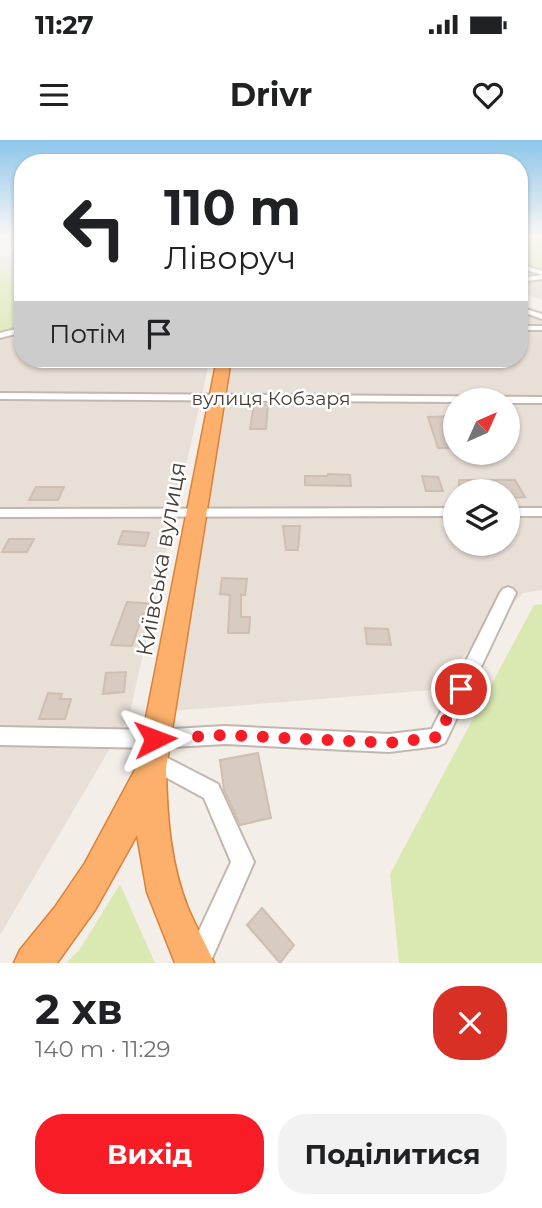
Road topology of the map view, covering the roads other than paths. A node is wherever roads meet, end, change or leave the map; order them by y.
1 (223, 368) edge
2 (0, 396) edge
3 (218, 397) junction
4 (542, 400) edge
5 (443, 512) edge
6 (520, 512) edge
7 (542, 512) edge
8 (0, 513) edge
9 (196, 513) junction
10 (508, 593) dead end
11 (0, 736) edge
12 (152, 755) junction
13 (33, 963) edge
14 (196, 963) edge

1 - 3 highway, Київська вулиця
2 - 3 street, вулиця Кобзаря
3 - 4 street, вулиця Кобзаря
3 - 9 highway, Київська вулиця
5 - 9 street
6 - 7 street
8 - 9 street
9 - 12 highway, Київська вулиця
10 - 12 street
11 - 12 street
12 - 13 highway
12 - 14 highway
12 - 14 street

